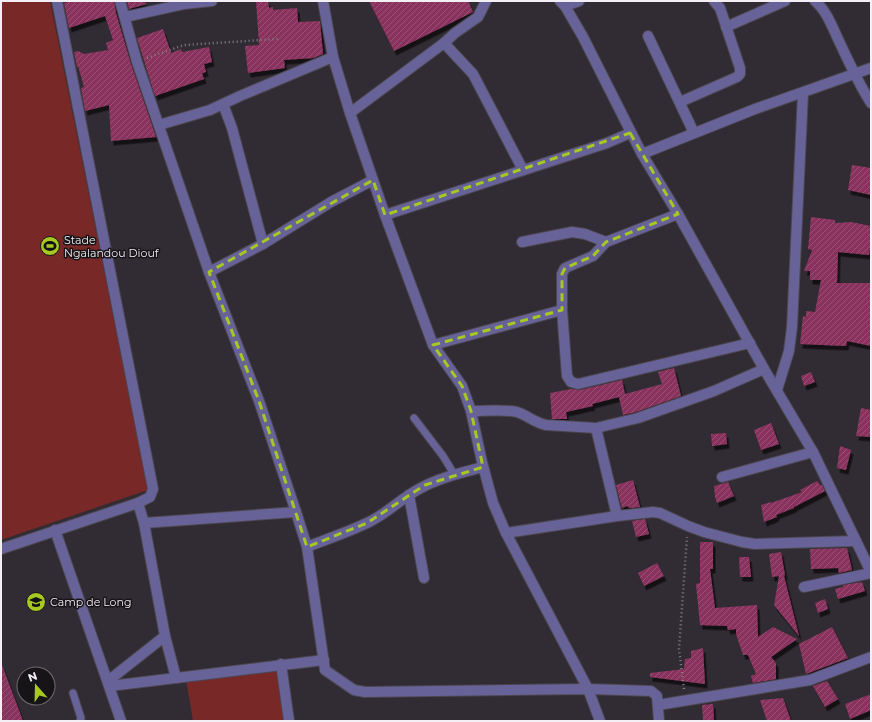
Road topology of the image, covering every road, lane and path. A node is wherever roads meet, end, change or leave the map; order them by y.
1 (57, 1) edge
2 (120, 1) edge
3 (212, 1) edge
4 (322, 1) edge
5 (486, 1) edge
6 (579, 1) edge
7 (714, 1) edge
8 (785, 1) edge
9 (815, 1) edge
10 (184, 2) edge
11 (563, 3) edge
12 (125, 17) junction
13 (726, 27) junction
14 (648, 36) dead end
15 (278, 39) dead end
16 (444, 43) junction
17 (333, 57) junction
18 (137, 62) junction
19 (871, 68) edge
20 (855, 75) junction
21 (803, 93) junction
22 (680, 102) junction
23 (871, 103) edge
24 (223, 104) junction
25 (350, 113) junction
26 (159, 125) junction
27 (630, 133) junction
28 (694, 133) junction
29 (642, 154) junction
30 (523, 170) junction
31 (373, 180) junction
32 (678, 214) junction
33 (385, 215) junction
34 (522, 242) dead end
35 (606, 242) junction
36 (264, 244) junction
37 (209, 272) junction
38 (562, 310) junction
39 (750, 343) junction
40 (433, 345) junction
41 (764, 369) junction
42 (777, 390) junction
43 (472, 411) junction
44 (414, 418) dead end
45 (596, 428) junction
46 (813, 452) junction
47 (483, 467) junction
48 (454, 474) junction
49 (722, 477) dead end
50 (409, 495) junction
51 (138, 503) junction
52 (296, 512) junction
53 (617, 516) junction
54 (144, 522) junction
55 (688, 526) junction
56 (56, 530) junction
57 (506, 533) junction
58 (856, 541) junction
59 (307, 547) junction
60 (1, 549) edge
61 (871, 573) edge
62 (424, 578) dead end
63 (804, 587) dead end
64 (164, 636) junction
65 (871, 657) edge
66 (324, 660) junction
67 (281, 664) junction
68 (176, 678) junction
69 (109, 684) junction
70 (588, 690) junction
71 (73, 693) dead end
72 (685, 700) junction
73 (658, 705) junction
74 (80, 721) edge
75 (122, 721) edge
76 (289, 721) edge
77 (600, 721) edge
78 (659, 721) edge

1 - 51 street
2 - 12 street
3 - 10 street
4 - 17 street
5 - 16 street
6 - 11 street
7 - 13 street
8 - 13 street
9 - 20 street
10 - 12 street
11 - 27 street
12 - 18 street
13 - 22 street
14 - 22 street
15 - 18 path
16 - 25 street
16 - 30 street
17 - 24 street
17 - 25 street
18 - 26 street
19 - 20 street
20 - 21 street
20 - 23 street
21 - 28 street
21 - 42 street
22 - 28 street
24 - 26 street
24 - 36 street
25 - 31 street
26 - 37 street
27 - 29 street
27 - 30 street
28 - 29 street
29 - 32 street
30 - 33 street
31 - 33 street
31 - 36 street
32 - 35 street
32 - 39 street
33 - 40 street
34 - 35 street
35 - 38 street
36 - 37 street
37 - 52 street
38 - 39 street
38 - 40 street
39 - 41 street
40 - 43 street
41 - 42 street
41 - 45 street
42 - 46 street
43 - 45 street
43 - 47 street
44 - 48 lane
45 - 53 street
46 - 49 street
46 - 58 street
47 - 48 street
47 - 57 street
48 - 50 street
50 - 59 street
50 - 62 street
51 - 54 street
51 - 56 street
52 - 54 street
52 - 59 street
53 - 55 street
53 - 57 street
54 - 64 street
55 - 58 street
55 - 72 path
56 - 60 street
56 - 69 street
57 - 70 street
58 - 61 street
59 - 66 street
61 - 63 street
64 - 68 street
64 - 69 street
65 - 72 street
66 - 67 street
66 - 70 street
67 - 68 street
67 - 76 street
68 - 69 street
69 - 75 street
70 - 73 street
70 - 77 street
71 - 74 lane
72 - 73 street
73 - 78 street

